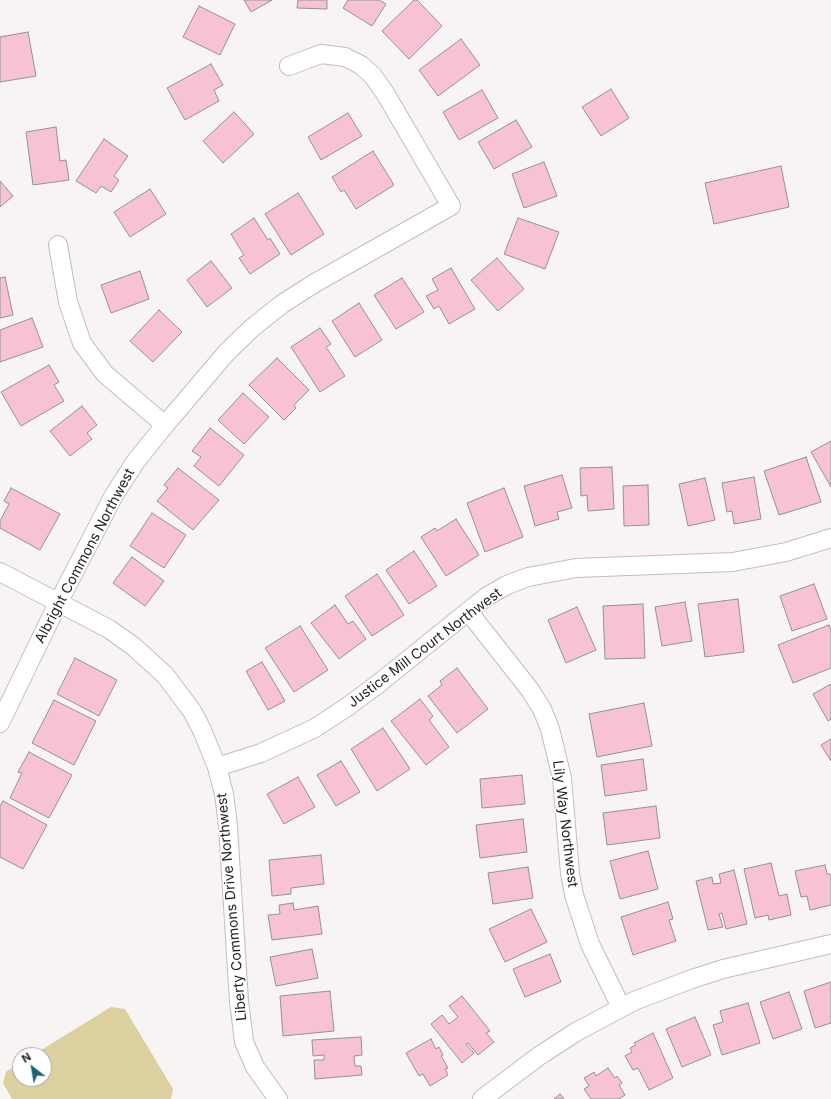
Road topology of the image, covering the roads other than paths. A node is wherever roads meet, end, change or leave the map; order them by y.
1 (289, 66) dead end
2 (58, 245) dead end
3 (165, 424) junction
4 (831, 538) edge
5 (0, 572) edge
6 (58, 602) junction
7 (468, 611) junction
8 (0, 723) edge
9 (217, 767) junction
10 (831, 944) edge
11 (620, 1007) junction
12 (278, 1099) edge
13 (482, 1099) edge

1 - 3 street, Albright Commons Northwest
2 - 3 street
3 - 6 street, Albright Commons Northwest
4 - 7 street, Justice Mill Court Northwest
5 - 6 street, Liberty Commons Drive Northwest
6 - 8 street, Albright Commons Northwest
6 - 9 street, Liberty Commons Drive Northwest
7 - 9 street, Justice Mill Court Northwest
7 - 11 street, Lily Way Northwest
9 - 12 street, Liberty Commons Drive Northwest
10 - 11 street
11 - 13 street

